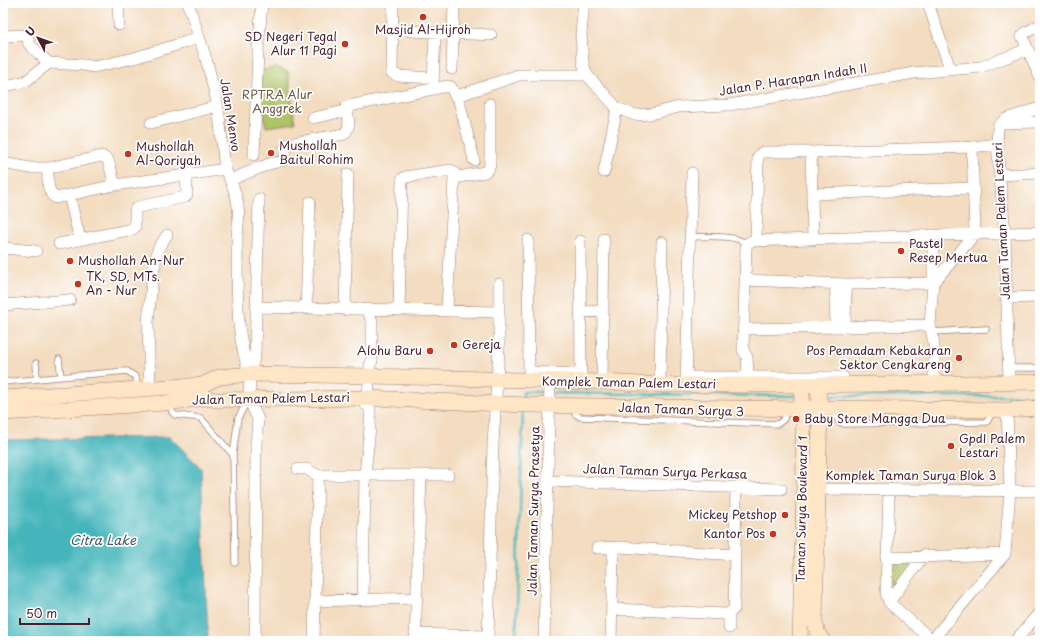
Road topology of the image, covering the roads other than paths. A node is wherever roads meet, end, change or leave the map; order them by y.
1 (118, 3) edge
2 (188, 3) edge
3 (262, 3) edge
4 (393, 3) edge
5 (454, 3) edge
6 (584, 3) edge
7 (928, 3) edge
8 (120, 25) dead end
9 (1040, 25) edge
10 (410, 31) dead end
11 (435, 32) junction
12 (453, 32) junction
13 (198, 34) junction
14 (491, 35) dead end
15 (3, 36) edge
16 (1028, 49) junction
17 (49, 63) junction
18 (1037, 64) edge
19 (452, 69) dead end
20 (950, 69) junction
21 (587, 74) junction
22 (1040, 77) edge
23 (433, 78) junction
24 (3, 87) edge
25 (433, 89) junction
26 (458, 97) junction
27 (490, 104) dead end
28 (218, 106) junction
29 (617, 108) junction
30 (1040, 108) edge
31 (346, 110) junction
32 (313, 118) dead end
33 (1040, 122) edge
34 (151, 123) dead end
35 (1000, 124) junction
36 (997, 144) junction
37 (972, 147) junction
38 (811, 152) junction
39 (254, 155) dead end
40 (474, 160) dead end
41 (3, 163) edge
42 (48, 168) junction
43 (225, 169) junction
44 (604, 172) dead end
45 (1040, 172) edge
46 (692, 173) dead end
47 (348, 174) dead end
48 (186, 175) junction
49 (1000, 175) junction
50 (454, 178) junction
51 (230, 180) junction
52 (115, 185) junction
53 (973, 188) junction
54 (812, 194) junction
55 (69, 195) junction
56 (259, 199) dead end
57 (310, 202) dead end
58 (1040, 232) edge
59 (975, 234) junction
60 (1005, 234) junction
61 (167, 235) dead end
62 (932, 235) junction
63 (690, 237) junction
64 (604, 239) dead end
65 (80, 240) junction
66 (528, 240) dead end
67 (813, 240) junction
68 (580, 241) dead end
69 (662, 242) dead end
70 (752, 242) junction
71 (59, 244) dead end
72 (3, 248) edge
73 (36, 251) dead end
74 (745, 280) junction
75 (933, 283) junction
76 (499, 284) dead end
77 (841, 284) junction
78 (1040, 297) edge
79 (1006, 298) junction
80 (70, 300) dead end
81 (3, 304) edge
82 (256, 307) junction
83 (306, 309) junction
84 (345, 310) junction
85 (399, 310) junction
86 (447, 310) junction
87 (603, 311) junction
88 (499, 312) junction
89 (580, 312) junction
90 (370, 314) junction
91 (840, 327) junction
92 (743, 328) junction
93 (931, 328) junction
94 (986, 329) dead end
95 (59, 358) dead end
96 (36, 363) dead end
97 (1008, 368) junction
98 (1040, 368) edge
99 (370, 370) junction
100 (250, 374) junction
101 (60, 377) junction
102 (219, 377) joint
103 (748, 377) junction
104 (580, 378) junction
105 (37, 379) junction
106 (497, 380) junction
107 (934, 380) junction
108 (686, 381) junction
109 (3, 382) edge
110 (602, 382) junction
111 (1040, 382) edge
112 (1009, 383) junction
113 (660, 385) junction
114 (144, 388) junction
115 (550, 393) junction
116 (801, 393) junction
117 (3, 398) edge
118 (368, 398) junction
119 (822, 398) junction
120 (249, 400) junction
121 (170, 402) junction
122 (495, 402) junction
123 (521, 404) joint
124 (1040, 408) edge
125 (3, 413) edge
126 (1005, 413) junction
127 (233, 455) junction
128 (298, 469) dead end
129 (448, 475) dead end
130 (318, 476) junction
131 (364, 476) junction
132 (421, 476) junction
133 (548, 481) junction
134 (736, 487) junction
135 (781, 489) dead end
136 (811, 489) junction
137 (889, 489) junction
138 (1010, 490) junction
139 (1040, 490) edge
140 (597, 548) dead end
141 (615, 548) junction
142 (1005, 554) junction
143 (735, 555) junction
144 (924, 556) junction
145 (886, 558) junction
146 (235, 563) dead end
147 (416, 598) junction
148 (363, 600) junction
149 (315, 601) junction
150 (889, 602) junction
151 (612, 609) junction
152 (729, 612) junction
153 (1040, 612) edge
154 (729, 628) dead end
155 (1040, 635) edge
156 (415, 639) edge
157 (488, 639) edge
158 (933, 640) edge
159 (256, 641) edge
160 (314, 641) edge
161 (544, 641) edge
162 (611, 641) edge
163 (800, 641) edge
164 (823, 641) edge
165 (1015, 641) edge
166 (1034, 641) edge

1 - 8 street
2 - 13 street, Jalan Menvo
3 - 39 street
4 - 23 street
5 - 12 street
6 - 21 street
7 - 20 street
9 - 16 street
10 - 11 street
11 - 12 street
11 - 23 street
12 - 14 street
12 - 19 street
13 - 17 street
13 - 28 street, Jalan Menvo
15 - 17 street
16 - 18 street
16 - 20 street, Jalan P. Harapan Indah II
17 - 24 street
18 - 22 street
20 - 29 street, Jalan P. Harapan Indah II
21 - 26 street
21 - 29 street
23 - 25 street
25 - 26 street
25 - 31 street
26 - 40 street
27 - 50 street
28 - 34 street
28 - 43 street, Jalan Menvo
29 - 44 street
30 - 35 street
31 - 32 street
31 - 51 street
33 - 35 street, Jalan Taman Palem Lestari
35 - 36 street, Jalan Taman Palem Lestari
36 - 37 street
36 - 49 street, Jalan Taman Palem Lestari
37 - 38 street
37 - 53 street
38 - 54 street
38 - 70 street
41 - 42 street
42 - 52 street
42 - 55 street, Jalan Menvo
43 - 48 street, Jalan Menvo
43 - 51 street
45 - 49 street
46 - 63 street
47 - 84 street
48 - 52 street, Jalan Menvo
48 - 65 street
49 - 60 street, Jalan Taman Palem Lestari
50 - 85 street
50 - 86 street
51 - 100 street
52 - 55 street, Jalan Menvo
53 - 54 street
53 - 59 street
54 - 67 street
55 - 65 street
56 - 82 street
57 - 83 street
58 - 60 street
59 - 60 street
59 - 62 street
59 - 75 street
60 - 79 street, Jalan Taman Palem Lestari
61 - 114 street
62 - 67 street
62 - 75 street
63 - 70 lane
63 - 108 street
64 - 87 street
65 - 71 street
66 - 104 street
67 - 70 street
68 - 89 street
69 - 113 street
70 - 74 street
72 - 73 street
74 - 77 street
74 - 92 street
75 - 77 street
75 - 93 street
76 - 88 street
77 - 91 street
78 - 79 street
79 - 97 street, Jalan Taman Palem Lestari
80 - 81 street
82 - 83 street
82 - 100 street
83 - 84 street
84 - 90 street
85 - 86 street
85 - 90 street
86 - 88 street
87 - 89 street
87 - 110 street
88 - 106 street
89 - 104 street
90 - 99 street
91 - 92 street
91 - 93 street
92 - 103 street
93 - 94 lane
93 - 107 street
95 - 101 lane
96 - 105 lane
97 - 98 lane
97 - 112 street, Jalan Taman Palem Lestari
99 - 100 street, Komplek Taman Palem Lestari
99 - 106 street, Komplek Taman Palem Lestari
99 - 118 street
100 - 102 street, Komplek Taman Palem Lestari
100 - 120 street
101 - 105 lane
101 - 114 lane
102 - 114 street, Jalan Taman Palem Lestari
103 - 108 street
103 - 116 street
104 - 110 street, Komplek Taman Palem Lestari
104 - 115 street, Komplek Taman Palem Lestari
105 - 109 lane
106 - 115 street, Komplek Taman Palem Lestari
106 - 122 street
107 - 112 street, Komplek Taman Palem Lestari
107 - 116 street
107 - 119 street, Komplek Taman Palem Lestari
108 - 113 street, Komplek Taman Palem Lestari
108 - 116 street, Komplek Taman Palem Lestari
110 - 113 street, Komplek Taman Palem Lestari
111 - 112 street, Komplek Taman Palem Lestari
114 - 117 street, Jalan Taman Palem Lestari
115 - 116 street, Komplek Taman Palem Lestari
115 - 123 street, Komplek Taman Palem Lestari
115 - 133 street, Jalan Taman Surya Prasetya
116 - 119 street, Komplek Taman Palem Lestari
116 - 119 street, Komplek Taman Palem Lestari
116 - 136 street, Taman Surya Boulevard 1
118 - 120 street, Jalan Taman Palem Lestari
118 - 122 street, Jalan Taman Palem Lestari
118 - 131 street
119 - 126 street, Komplek Taman Palem Lestari
119 - 136 street, Taman Surya Boulevard 1
120 - 121 street, Jalan Taman Palem Lestari
120 - 127 lane
120 - 159 street
121 - 125 street, Jalan Taman Palem Lestari
121 - 127 lane
122 - 123 street, Jalan Taman Palem Lestari
122 - 157 street
124 - 126 street, Komplek Taman Palem Lestari
126 - 138 street, Komplek Taman Surya Blok 3
127 - 146 lane
128 - 130 street
129 - 132 street
130 - 131 street
130 - 149 street
131 - 132 street
131 - 148 street
132 - 147 street
133 - 134 street, Jalan Taman Surya Perkasa
133 - 161 street, Jalan Taman Surya Prasetya
134 - 135 street, Jalan Taman Surya Perkasa
134 - 143 street
136 - 137 street, Komplek Taman Surya Blok 3
136 - 163 street, Taman Surya Boulevard 1
136 - 164 street, Taman Surya Boulevard 1
137 - 138 street, Komplek Taman Surya Blok 3
137 - 145 street
138 - 139 street
138 - 142 street
140 - 141 street
141 - 143 street
141 - 151 street
142 - 144 street
142 - 158 street
143 - 152 street
144 - 145 street
144 - 150 street
145 - 150 street
147 - 148 street
147 - 156 street
148 - 149 street
149 - 160 street
150 - 158 street
151 - 152 street
151 - 162 street
152 - 154 street
153 - 165 street
155 - 166 street
156 - 157 street

